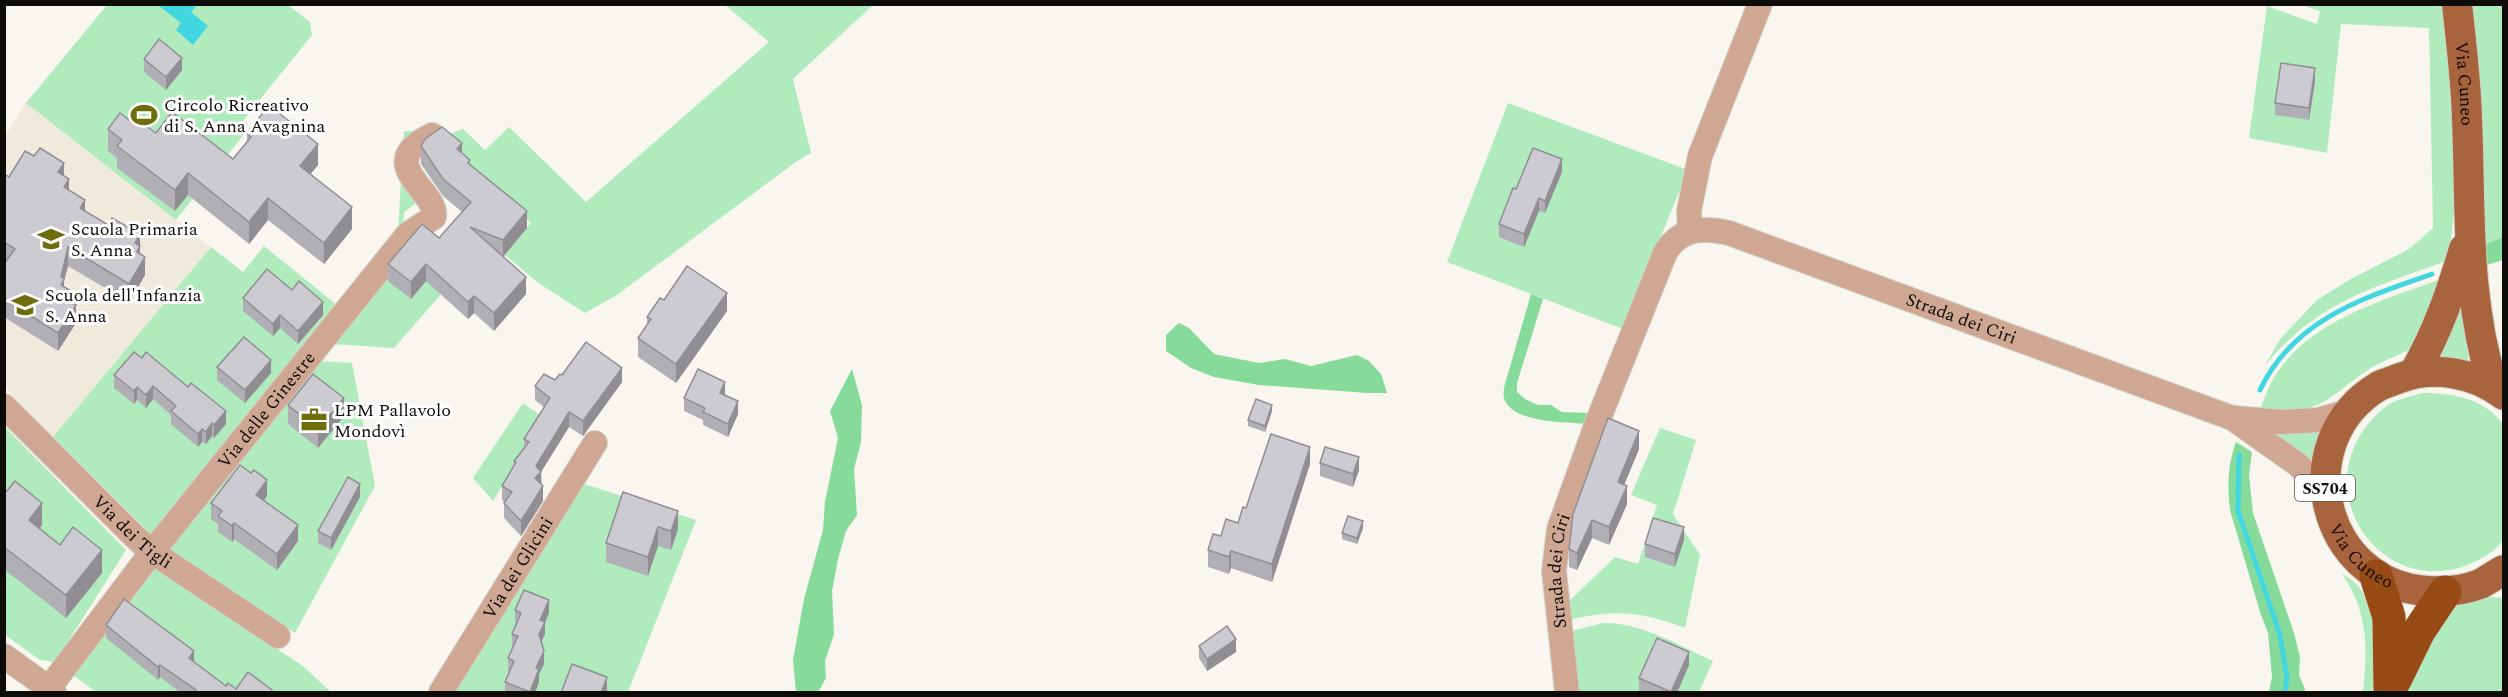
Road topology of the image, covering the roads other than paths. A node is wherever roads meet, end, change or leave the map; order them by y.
1 (1761, 4) edge
2 (2457, 4) edge
3 (432, 135) edge
4 (1690, 231) junction
5 (2468, 235) junction
6 (2414, 373) junction
7 (2498, 391) edge
8 (4, 406) edge
9 (2350, 411) junction
10 (2232, 418) junction
11 (595, 443) dead end
12 (2325, 491) junction
13 (152, 552) junction
14 (2376, 576) junction
15 (2496, 580) edge
16 (2445, 592) junction
17 (278, 636) dead end
18 (4, 656) edge
19 (49, 691) edge
20 (2390, 691) edge
21 (441, 693) edge
22 (1567, 693) edge

1 - 4 street
2 - 5 main road, Via Cuneo / SS704
3 - 13 street, Via delle Ginestre
4 - 10 street, Strada dei Ciri
4 - 22 street, Strada dei Ciri
5 - 6 main road, Via Cuneo / SS704
5 - 7 main road, Via Cuneo / SS704
6 - 7 main road, Via Cuneo / SS704
6 - 9 main road, Via Cuneo / SS704
8 - 13 street, Via dei Tigli
9 - 10 street
9 - 12 main road, Via Cuneo / SS704
10 - 12 street
11 - 21 street, Via dei Glicini
12 - 14 main road, Via Cuneo / SS704
13 - 17 street, Via dei Tigli
13 - 19 street, Via delle Ginestre
14 - 16 main road, Via Cuneo / SS704
14 - 20 highway
15 - 16 main road, Via Cuneo / SS704
16 - 20 highway
18 - 19 street

